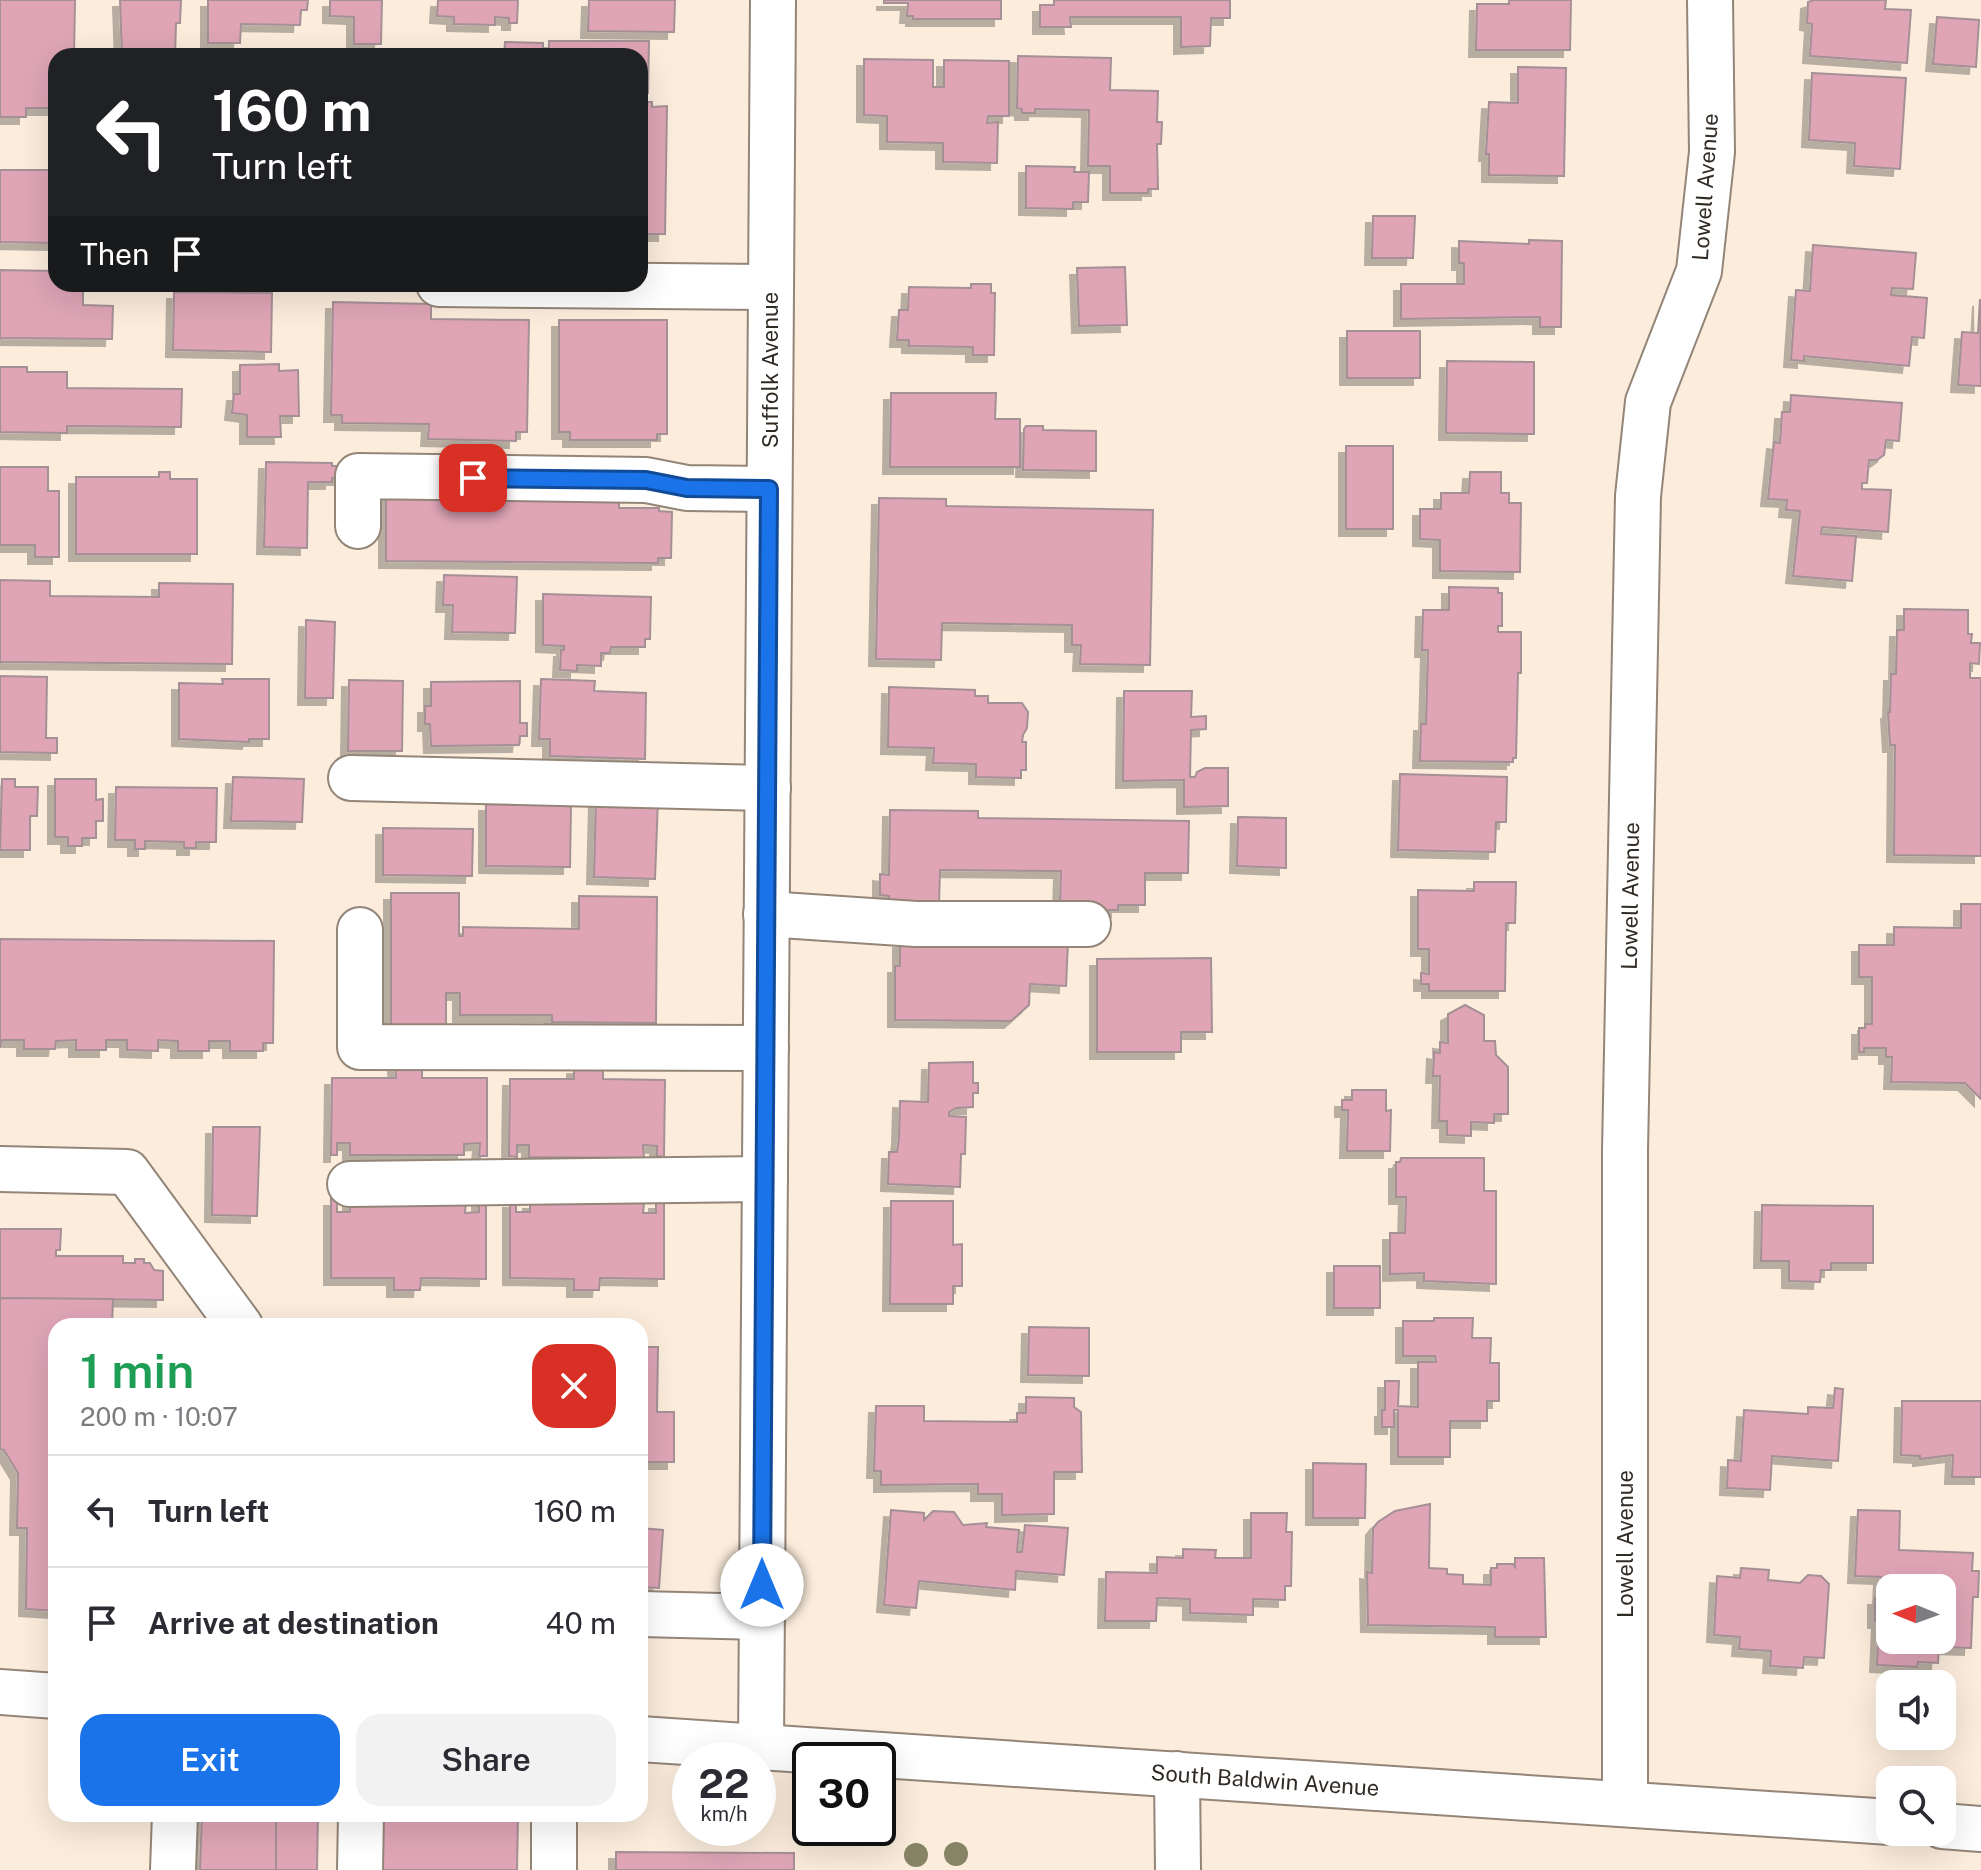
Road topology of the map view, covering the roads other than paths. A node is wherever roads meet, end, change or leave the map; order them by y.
1 (773, 0) edge
2 (1710, 0) edge
3 (648, 286) edge
4 (770, 287) junction
5 (769, 489) junction
6 (358, 526) dead end
7 (351, 778) dead end
8 (768, 788) junction
9 (766, 914) junction
10 (1088, 924) dead end
11 (360, 930) dead end
12 (766, 1048) junction
13 (0, 1169) edge
14 (765, 1179) junction
15 (350, 1184) dead end
16 (234, 1318) edge
17 (648, 1614) edge
18 (762, 1617) junction
19 (0, 1692) edge
20 (48, 1695) edge
21 (648, 1740) edge
22 (685, 1742) edge
23 (761, 1742) edge
24 (776, 1748) edge
25 (1177, 1774) junction
26 (1625, 1803) junction
27 (1876, 1821) edge
28 (175, 1822) edge
29 (361, 1822) edge
30 (554, 1822) edge
31 (1956, 1827) edge
32 (1981, 1829) edge
33 (173, 1870) edge
34 (360, 1870) edge
35 (554, 1870) edge
36 (1178, 1870) edge

1 - 4 street, Suffolk Avenue
2 - 26 street, Lowell Avenue
3 - 4 street
4 - 5 street, Suffolk Avenue
5 - 6 street
5 - 8 street, Suffolk Avenue
7 - 8 street
8 - 9 street, Suffolk Avenue
9 - 10 street
9 - 12 street, Suffolk Avenue
11 - 12 street
12 - 14 street, Suffolk Avenue
13 - 16 street
14 - 15 street
14 - 18 street, Suffolk Avenue
17 - 18 street
18 - 23 street, Suffolk Avenue
19 - 20 street
21 - 22 street, South Baldwin Avenue
24 - 25 street, South Baldwin Avenue
25 - 26 street, South Baldwin Avenue
25 - 36 street
26 - 27 street, South Baldwin Avenue
28 - 33 street
29 - 34 street
30 - 35 street
31 - 32 street

